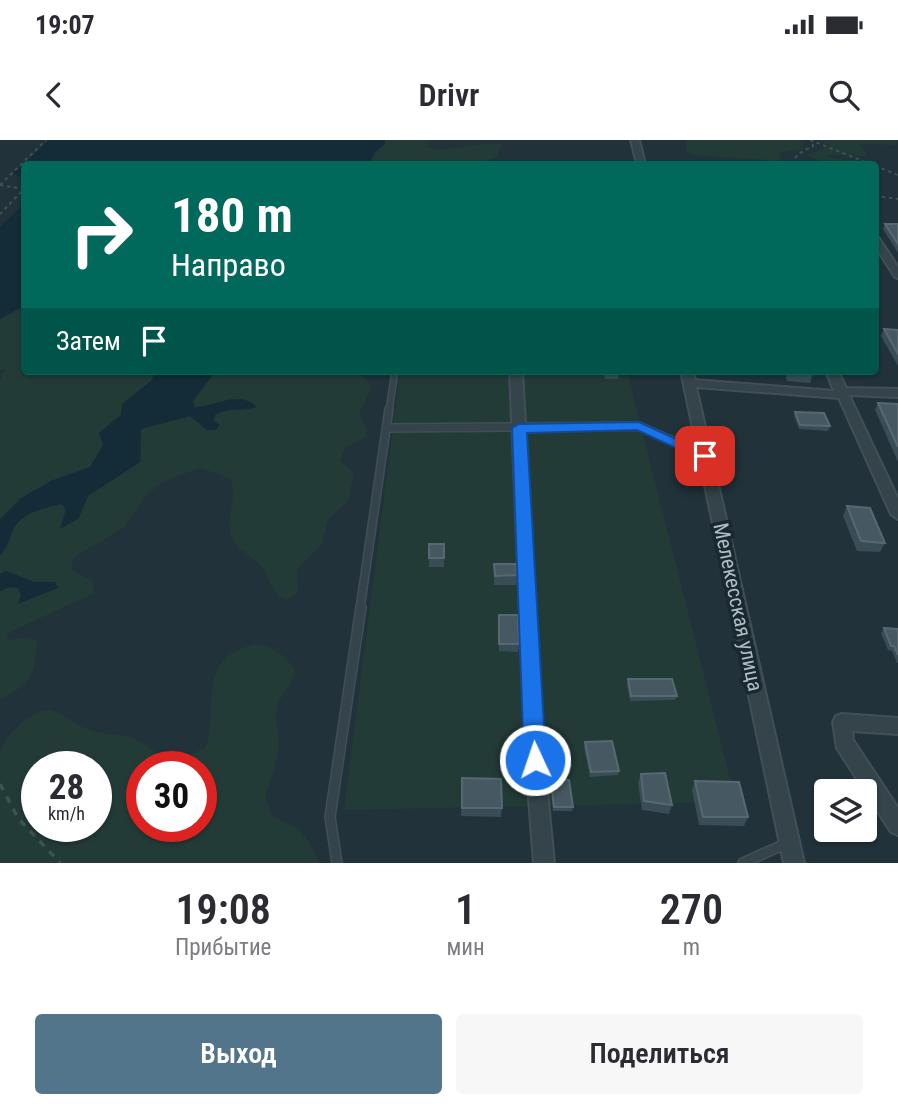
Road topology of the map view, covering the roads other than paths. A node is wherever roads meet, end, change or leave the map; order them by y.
1 (635, 140) edge
2 (640, 161) edge
3 (879, 245) edge
4 (898, 275) edge
5 (394, 375) edge
6 (516, 375) edge
7 (833, 375) edge
8 (688, 377) edge
9 (841, 393) junction
10 (898, 393) edge
11 (386, 428) junction
12 (519, 428) junction
13 (705, 456) junction
14 (898, 514) edge
15 (898, 726) edge
16 (898, 825) edge
17 (789, 842) junction
18 (337, 863) edge
19 (544, 863) edge
20 (743, 863) edge
21 (794, 863) edge
22 (802, 863) edge

1 - 2 street
3 - 4 street
5 - 11 lane
6 - 12 street
7 - 9 street
8 - 9 street
8 - 13 street, Мелекесская улица
9 - 10 street
9 - 14 street
11 - 12 lane
11 - 18 lane
12 - 13 lane
12 - 19 street
13 - 17 street, Мелекесская улица
15 - 16 street
17 - 20 lane
17 - 21 street, Мелекесская улица
17 - 22 street

